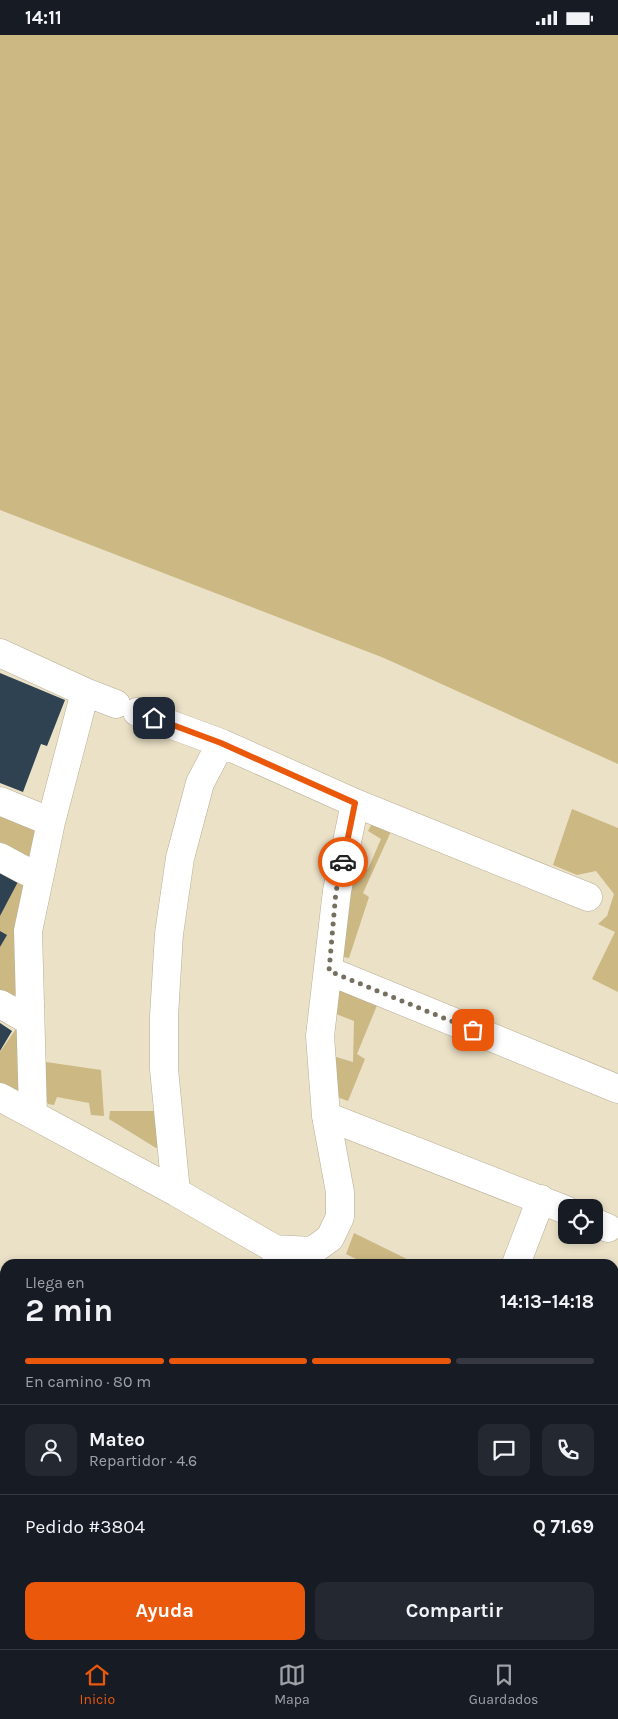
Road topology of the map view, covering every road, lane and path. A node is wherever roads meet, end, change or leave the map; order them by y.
1 (0, 653) edge
2 (85, 692) junction
3 (221, 743) junction
4 (0, 801) edge
5 (355, 803) junction
6 (50, 822) junction
7 (0, 857) edge
8 (39, 878) junction
9 (588, 897) dead end
10 (329, 971) junction
11 (0, 1004) edge
12 (30, 1021) junction
13 (618, 1089) edge
14 (0, 1097) edge
15 (32, 1114) junction
16 (326, 1116) junction
17 (176, 1191) junction
18 (541, 1199) junction
19 (558, 1206) edge
20 (274, 1249) junction
21 (292, 1259) edge
22 (518, 1259) edge

1 - 2 street
2 - 3 street
2 - 6 street
3 - 5 street
3 - 17 street
4 - 6 street
5 - 9 street
5 - 10 street
6 - 8 street
7 - 8 street
8 - 12 street
10 - 13 street
10 - 16 street
11 - 12 street
12 - 15 street
14 - 15 street
15 - 17 street
16 - 18 street
16 - 20 street
17 - 20 street
18 - 19 street
18 - 22 street
20 - 21 street

